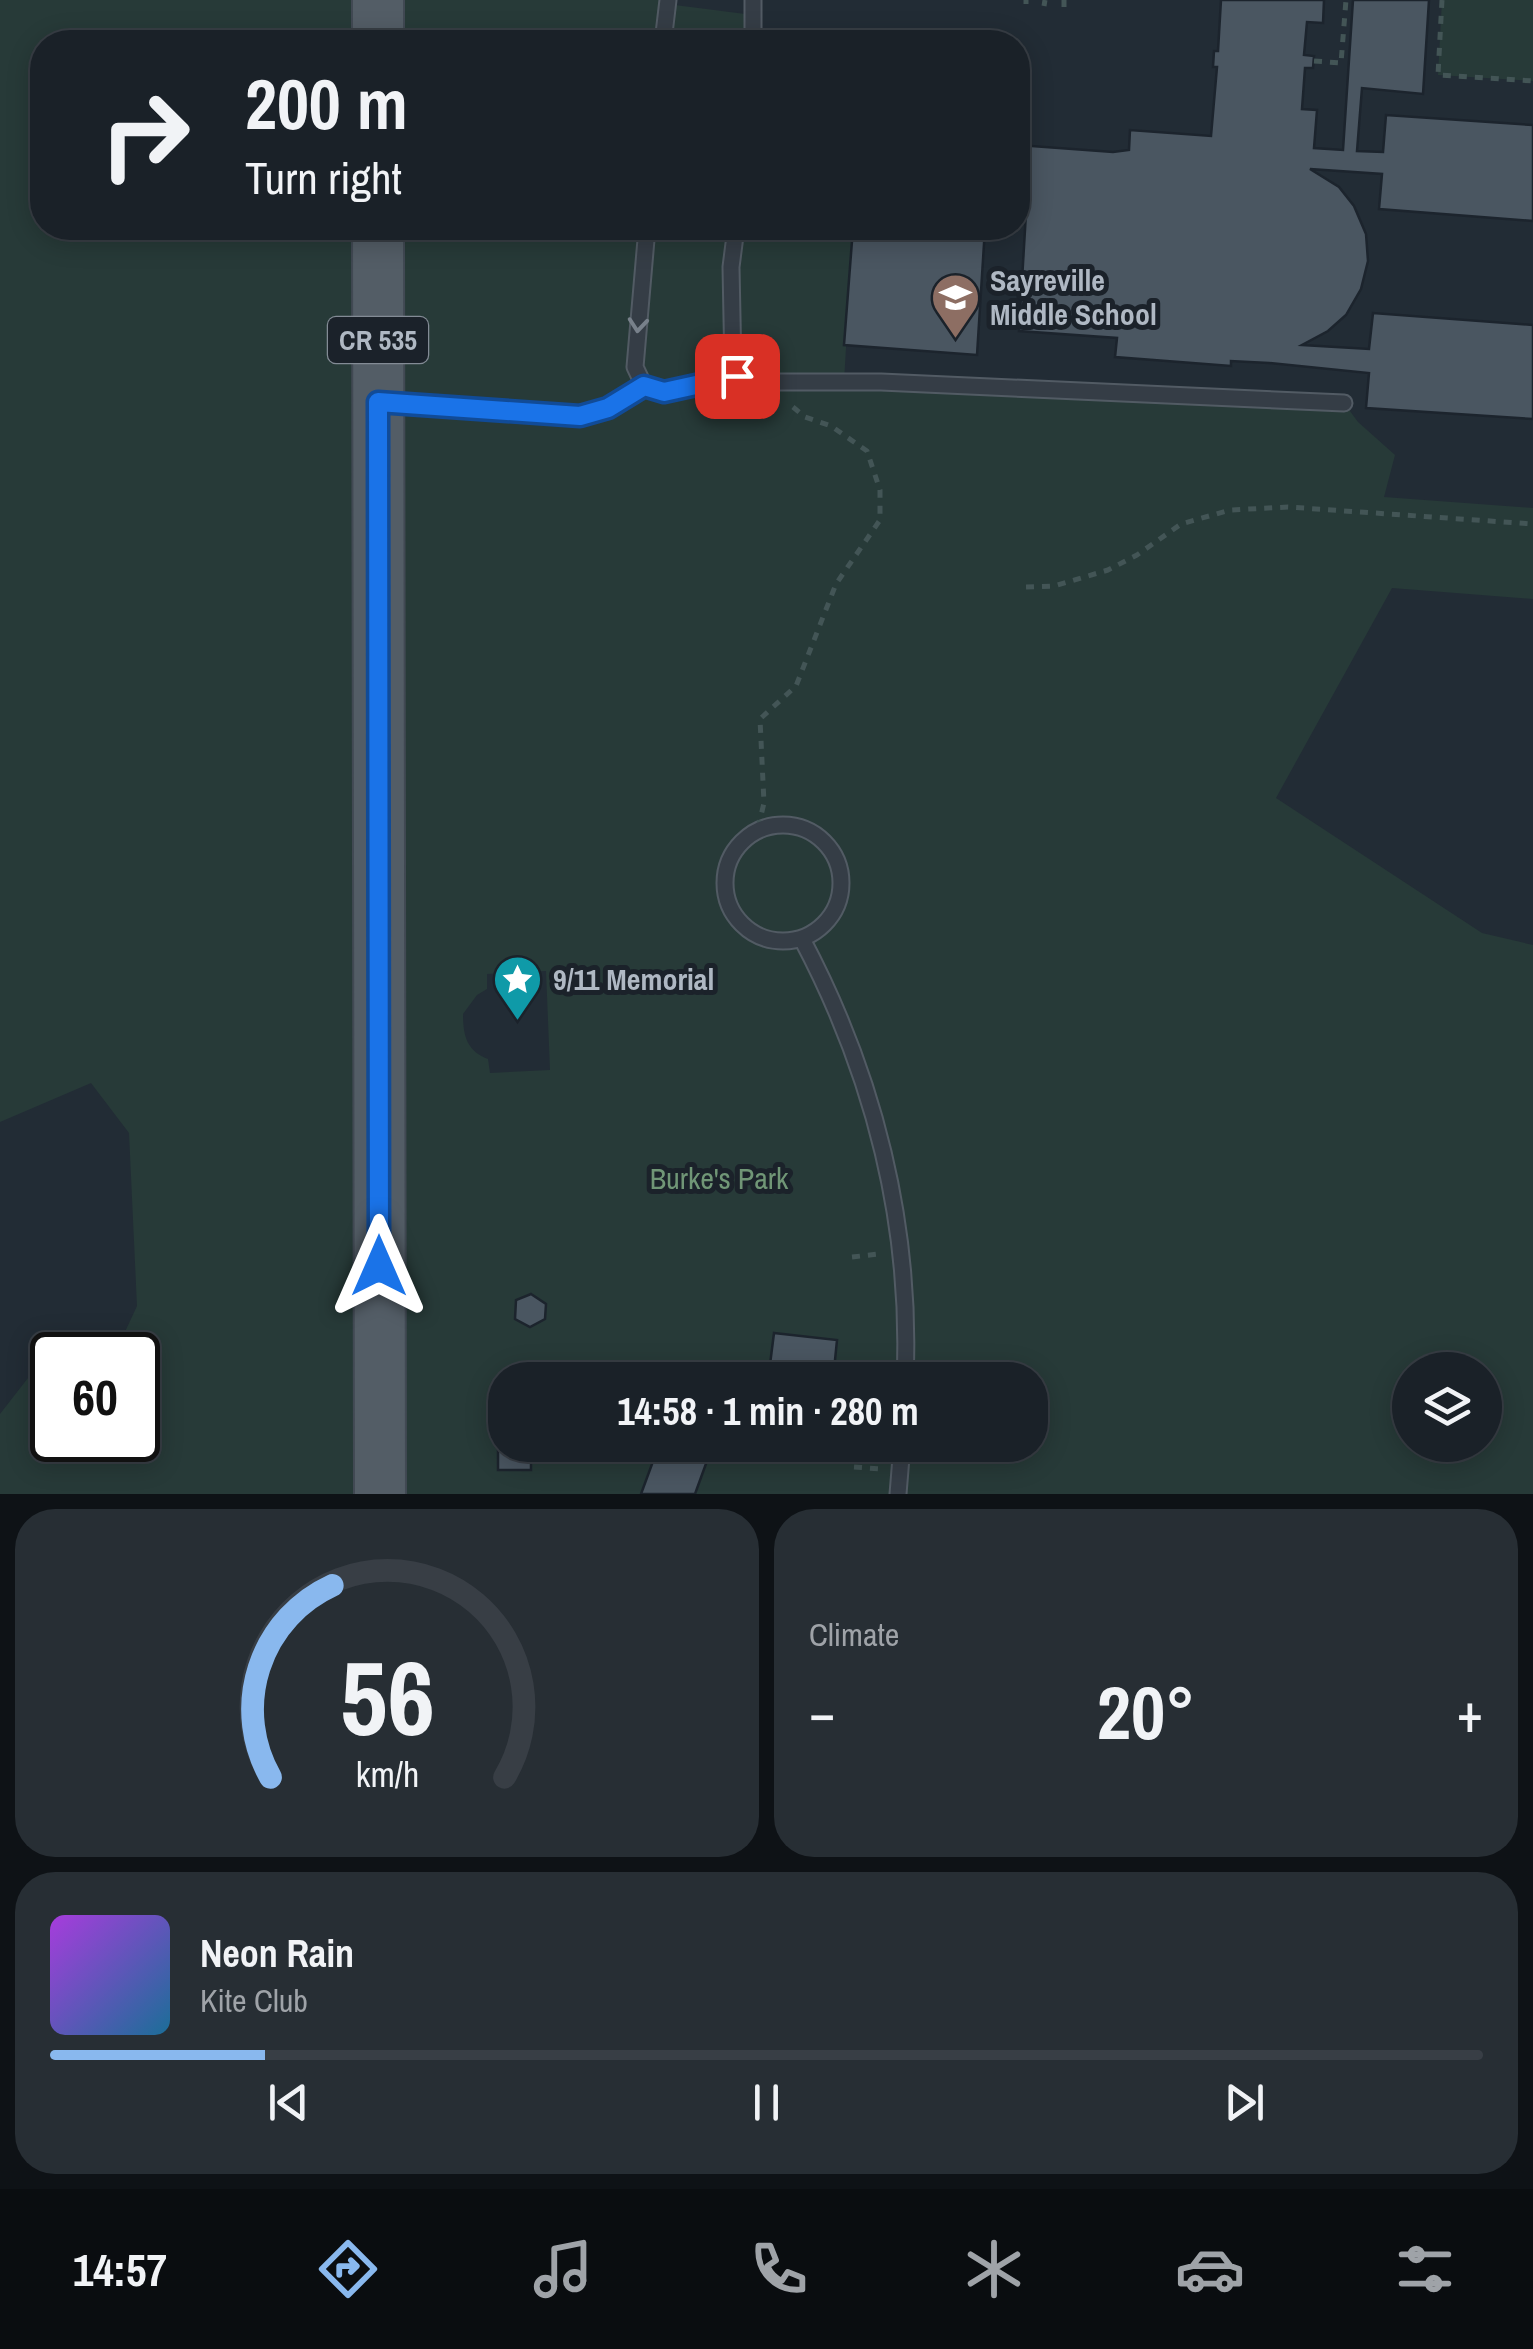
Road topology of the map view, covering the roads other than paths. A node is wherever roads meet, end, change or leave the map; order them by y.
1 (378, 0) edge
2 (668, 0) edge
3 (753, 0) edge
4 (378, 30) edge
5 (664, 30) edge
6 (754, 30) edge
7 (378, 240) edge
8 (646, 240) edge
9 (735, 240) edge
10 (737, 376) junction
11 (644, 386) junction
12 (378, 402) junction
13 (1344, 403) dead end
14 (802, 939) junction
15 (905, 1362) edge
16 (901, 1462) edge
17 (380, 1494) edge
18 (898, 1494) edge

1 - 4 main road
2 - 5 lane
3 - 6 lane
7 - 12 main road, CR 535
8 -> 11 lane
9 - 10 lane
10 - 11 lane
10 - 13 lane
11 - 12 lane
12 - 17 main road, CR 535
14 - 14 lane
14 - 15 lane
16 - 18 lane

